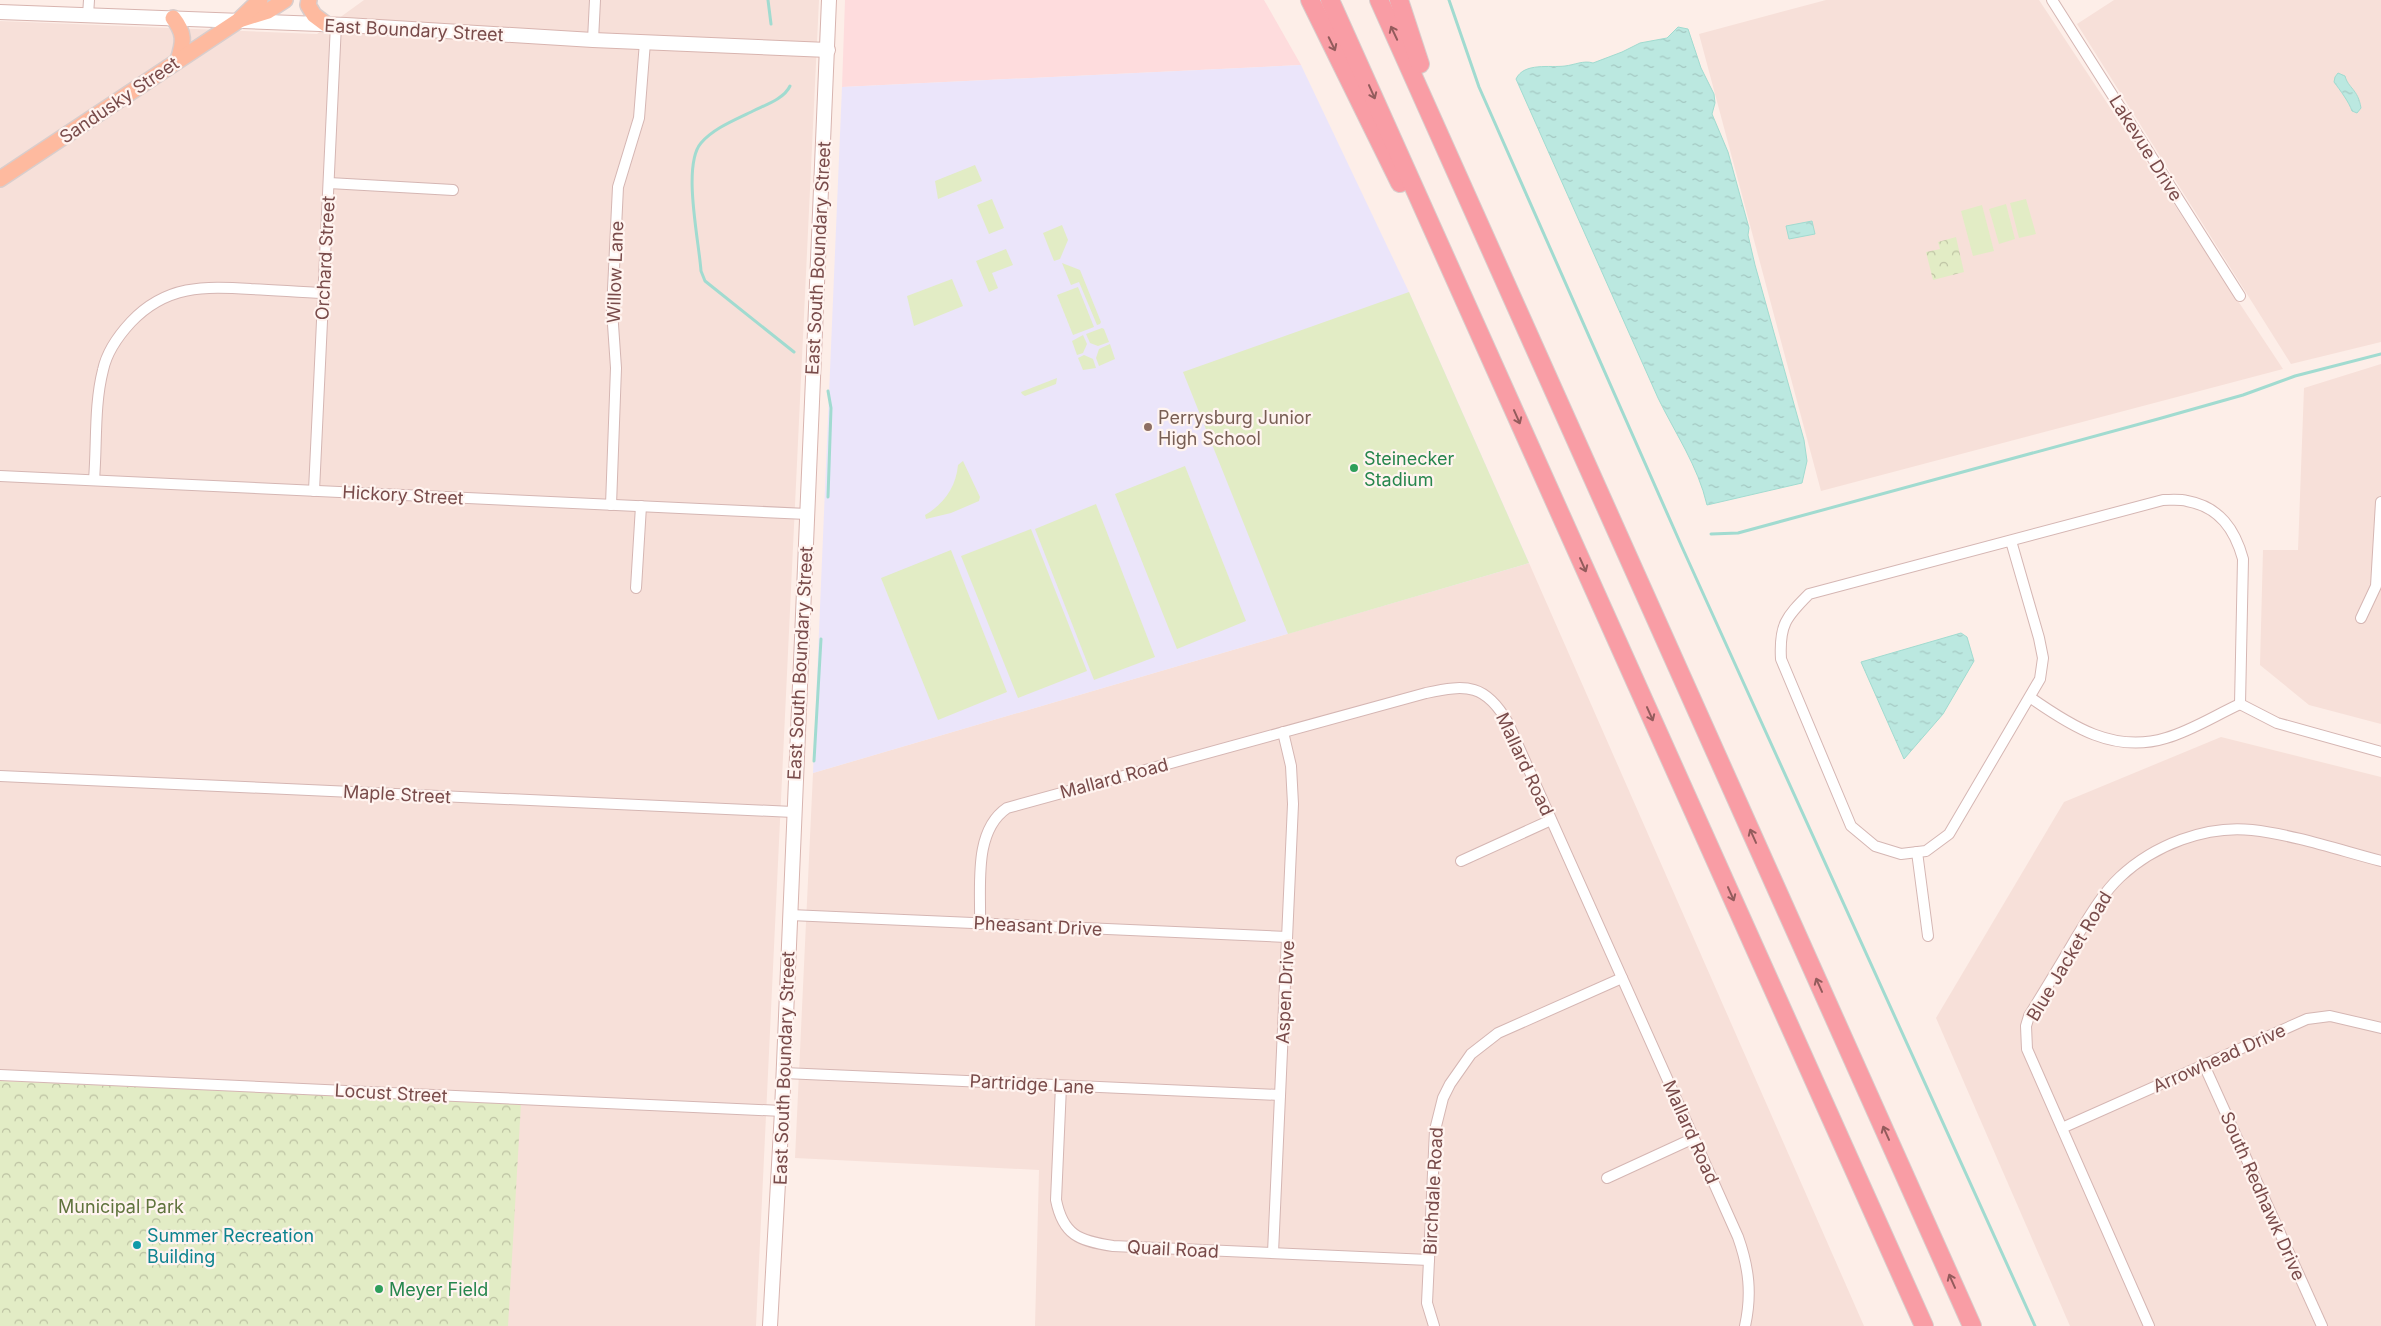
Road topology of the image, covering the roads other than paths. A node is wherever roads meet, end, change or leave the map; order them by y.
1 (89, 0) edge
2 (260, 0) edge
3 (285, 0) edge
4 (309, 0) edge
5 (595, 0) edge
6 (829, 0) edge
7 (1310, 0) edge
8 (1330, 0) edge
9 (1379, 0) edge
10 (1399, 0) edge
11 (2052, 0) edge
12 (0, 12) edge
13 (88, 15) junction
14 (173, 18) junction
15 (238, 20) junction
16 (331, 24) junction
17 (593, 40) junction
18 (645, 42) junction
19 (828, 50) junction
20 (178, 60) junction
21 (1436, 125) junction
22 (0, 179) edge
23 (329, 184) junction
24 (454, 190) dead end
25 (323, 293) junction
26 (2240, 296) dead end
27 (1497, 373) junction
28 (0, 476) edge
29 (94, 480) junction
30 (314, 491) junction
31 (2381, 502) edge
32 (611, 505) junction
33 (641, 506) junction
34 (807, 514) junction
35 (2011, 541) junction
36 (636, 588) dead end
37 (2361, 618) dead end
38 (2031, 698) junction
39 (2240, 704) junction
40 (1282, 732) junction
41 (2381, 752) edge
42 (0, 776) edge
43 (793, 812) junction
44 (1551, 820) junction
45 (1917, 852) junction
46 (1461, 860) dead end
47 (2381, 861) edge
48 (790, 915) junction
49 (980, 924) junction
50 (1928, 936) dead end
51 (1287, 937) junction
52 (1622, 978) junction
53 (2381, 1028) edge
54 (2204, 1065) junction
55 (784, 1073) junction
56 (0, 1075) edge
57 (1060, 1086) junction
58 (1280, 1095) junction
59 (782, 1111) junction
60 (2062, 1128) junction
61 (1694, 1138) junction
62 (1607, 1178) dead end
63 (1273, 1253) junction
64 (1429, 1260) junction
65 (770, 1326) edge
66 (1434, 1326) edge
67 (1745, 1326) edge
68 (1924, 1326) edge
69 (1972, 1326) edge
70 (2149, 1326) edge
71 (2322, 1326) edge

1 - 13 street
2 - 15 main road, Sandusky Street
3 - 15 main road, Sandusky Street
4 - 16 main road
5 - 17 street
6 - 19 street, East South Boundary Street
7 -> 27 highway
8 -> 27 highway
21 -> 9 highway
10 - 21 highway
11 - 26 street, Lakevue Drive
12 - 13 street, East Boundary Street
13 - 14 street, East Boundary Street
14 - 15 street, East Boundary Street
14 - 20 main road
15 - 16 street, East Boundary Street
15 - 20 main road, Sandusky Street
16 - 17 street, East Boundary Street
16 - 23 street, Orchard Street
17 - 18 street, East Boundary Street
18 - 19 street, East Boundary Street
18 - 32 street, Willow Lane
19 - 34 street, East South Boundary Street
20 - 22 main road, Sandusky Street
69 -> 21 highway
23 - 24 street
23 - 25 street, Orchard Street
25 - 29 street
25 - 30 street, Orchard Street
27 -> 68 highway
28 - 29 street, Hickory Street
29 - 30 street, Hickory Street
30 - 32 street, Hickory Street
31 - 37 street
32 - 33 street, Hickory Street
33 - 34 street, Hickory Street
33 - 36 street
34 - 43 street, East South Boundary Street
35 - 38 street
35 - 39 street
35 - 45 street
38 - 39 street
38 - 45 street
39 - 41 street
40 - 44 street, Mallard Road
40 - 49 street, Mallard Road
40 - 51 street, Aspen Drive
42 - 43 street, Maple Street
43 - 48 street, East South Boundary Street
44 - 46 street
44 - 52 street, Mallard Road
45 - 50 street
47 - 60 street, Blue Jacket Road
48 - 49 street, Pheasant Drive
48 - 55 street, East South Boundary Street
49 - 51 street, Pheasant Drive
51 - 58 street, Aspen Drive
52 - 61 street, Mallard Road
52 - 64 street, Birchdale Road
53 - 54 street, Arrowhead Drive
54 - 60 street, Arrowhead Drive
54 - 71 street, South Redhawk Drive
55 - 57 street, Partridge Lane
55 - 59 street, East South Boundary Street
56 - 59 street, Locust Street
57 - 58 street, Partridge Lane
57 - 63 street, Quail Road
58 - 63 street, Aspen Drive
59 - 65 street, East South Boundary Street
60 - 70 street, Blue Jacket Road
61 - 62 street
61 - 67 street, Mallard Road
63 - 64 street, Quail Road
64 - 66 street, Birchdale Road

